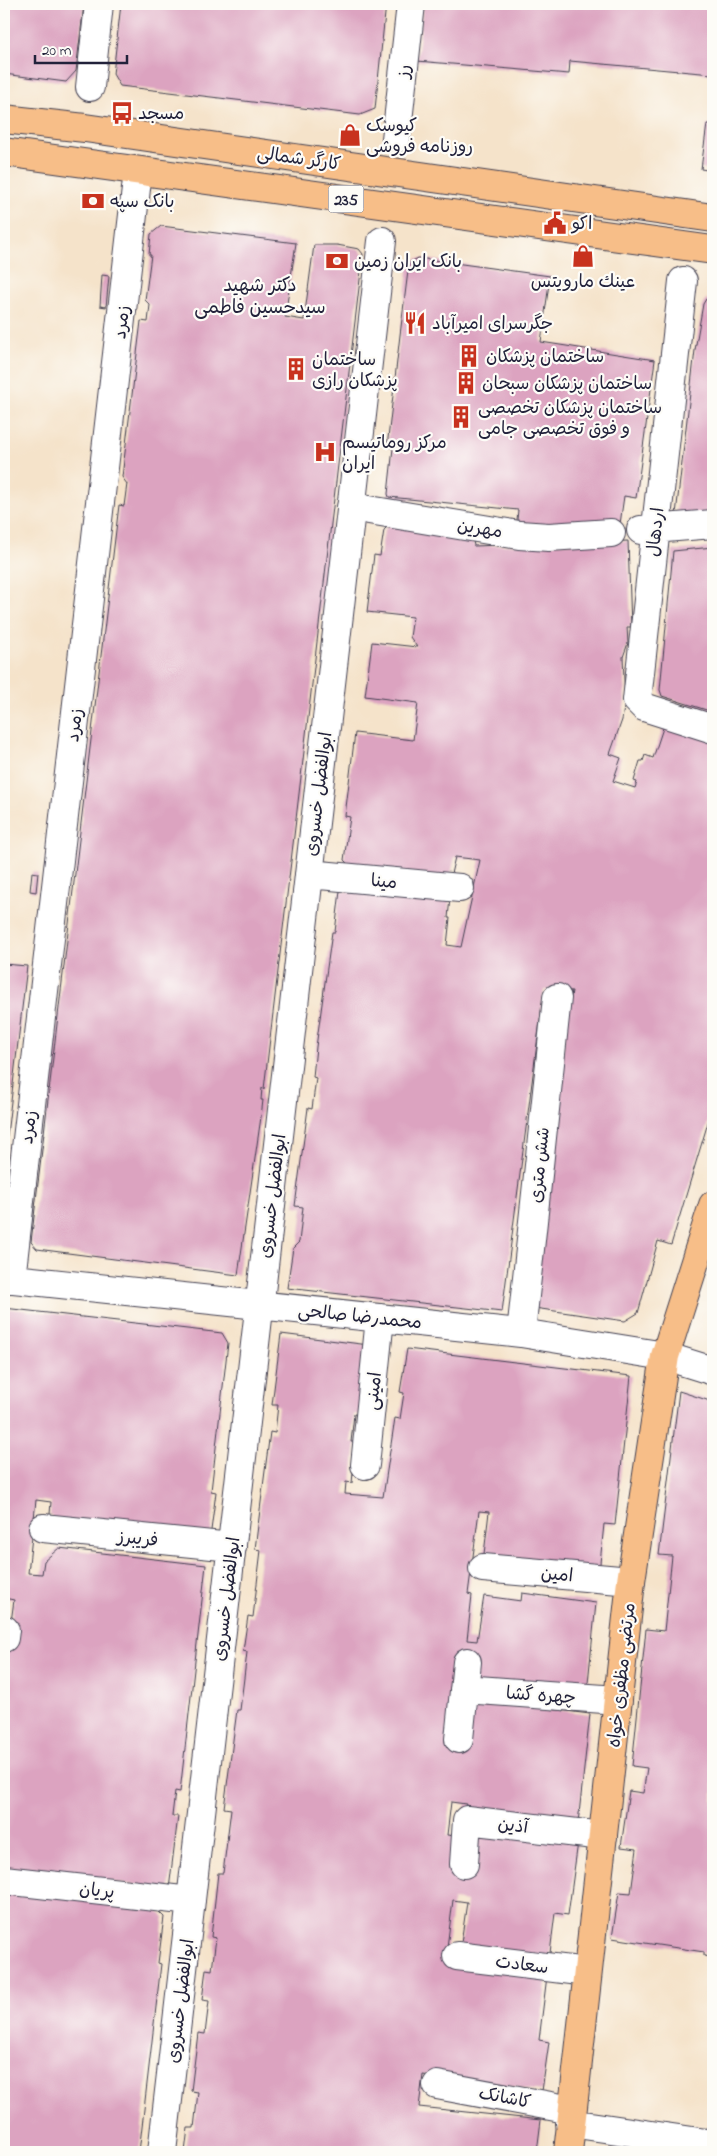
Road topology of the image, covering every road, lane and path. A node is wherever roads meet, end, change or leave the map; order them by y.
1 (99, 4) edge
2 (411, 4) edge
3 (90, 87) dead end
4 (4, 119) edge
5 (396, 138) dead end
6 (4, 152) edge
7 (138, 170) junction
8 (713, 218) edge
9 (382, 241) dead end
10 (713, 250) edge
11 (684, 281) dead end
12 (351, 507) junction
13 (713, 524) edge
14 (648, 529) junction
15 (611, 533) dead end
16 (713, 729) edge
17 (309, 874) junction
18 (460, 888) dead end
19 (557, 998) dead end
20 (713, 1205) edge
21 (7, 1278) edge
22 (260, 1305) junction
23 (380, 1318) junction
24 (520, 1332) junction
25 (665, 1356) junction
26 (713, 1371) edge
27 (365, 1465) dead end
28 (44, 1528) dead end
29 (232, 1547) junction
30 (483, 1568) dead end
31 (631, 1580) junction
32 (467, 1662) dead end
33 (464, 1689) junction
34 (618, 1700) junction
35 (459, 1739) dead end
36 (602, 1836) junction
37 (464, 1864) dead end
38 (4, 1880) edge
39 (191, 1901) junction
40 (457, 1956) dead end
41 (587, 1972) junction
42 (437, 2085) dead end
43 (571, 2116) junction
44 (713, 2144) edge
45 (162, 2152) edge
46 (568, 2152) edge

1 - 3 street
2 - 5 street, رز
4 - 8 main road, کارگر شمالی
6 - 7 main road, کارگر شمالی / 235
7 - 10 main road, کارگر شمالی / 235
7 - 21 street, زمرد
9 - 12 street, ابوالفضل خسروی
11 - 14 street, اردهال
12 - 15 street, مهرین
12 - 17 street, ابوالفضل خسروی
13 - 14 street
14 - 16 street, اردهال
17 - 18 street, مینا
17 - 22 street, ابوالفضل خسروی
19 - 24 street, شش متری
20 - 25 main road, مرتضی مظفری خواه
21 - 22 street, محمدرضا صالحی
22 - 23 street, محمدرضا صالحی
22 - 29 street, ابوالفضل خسروی
23 - 24 street, محمدرضا صالحی
23 - 27 street, امینی
24 - 25 street, محمدرضا صالحی
25 - 26 street, محمدرضا صالحی
25 - 31 main road, مرتضی مظفری خواه
28 - 29 street, فریبرز
29 - 39 street, ابوالفضل خسروی
30 - 31 street, امین
31 - 34 main road, مرتضی مظفری خواه
32 - 33 street
33 - 34 street, چهره گشا
33 - 35 street
34 - 36 main road, مرتضی مظفری خواه
36 - 37 street, آذین
36 - 41 main road, مرتضی مظفری خواه
38 - 39 street, پریان
39 - 45 street, ابوالفضل خسروی
40 - 41 street, سعادت
41 - 43 main road, مرتضی مظفری خواه
42 - 43 street, کاشانک
43 - 44 street, کاشانک
43 - 46 main road, مرتضی مظفری خواه

